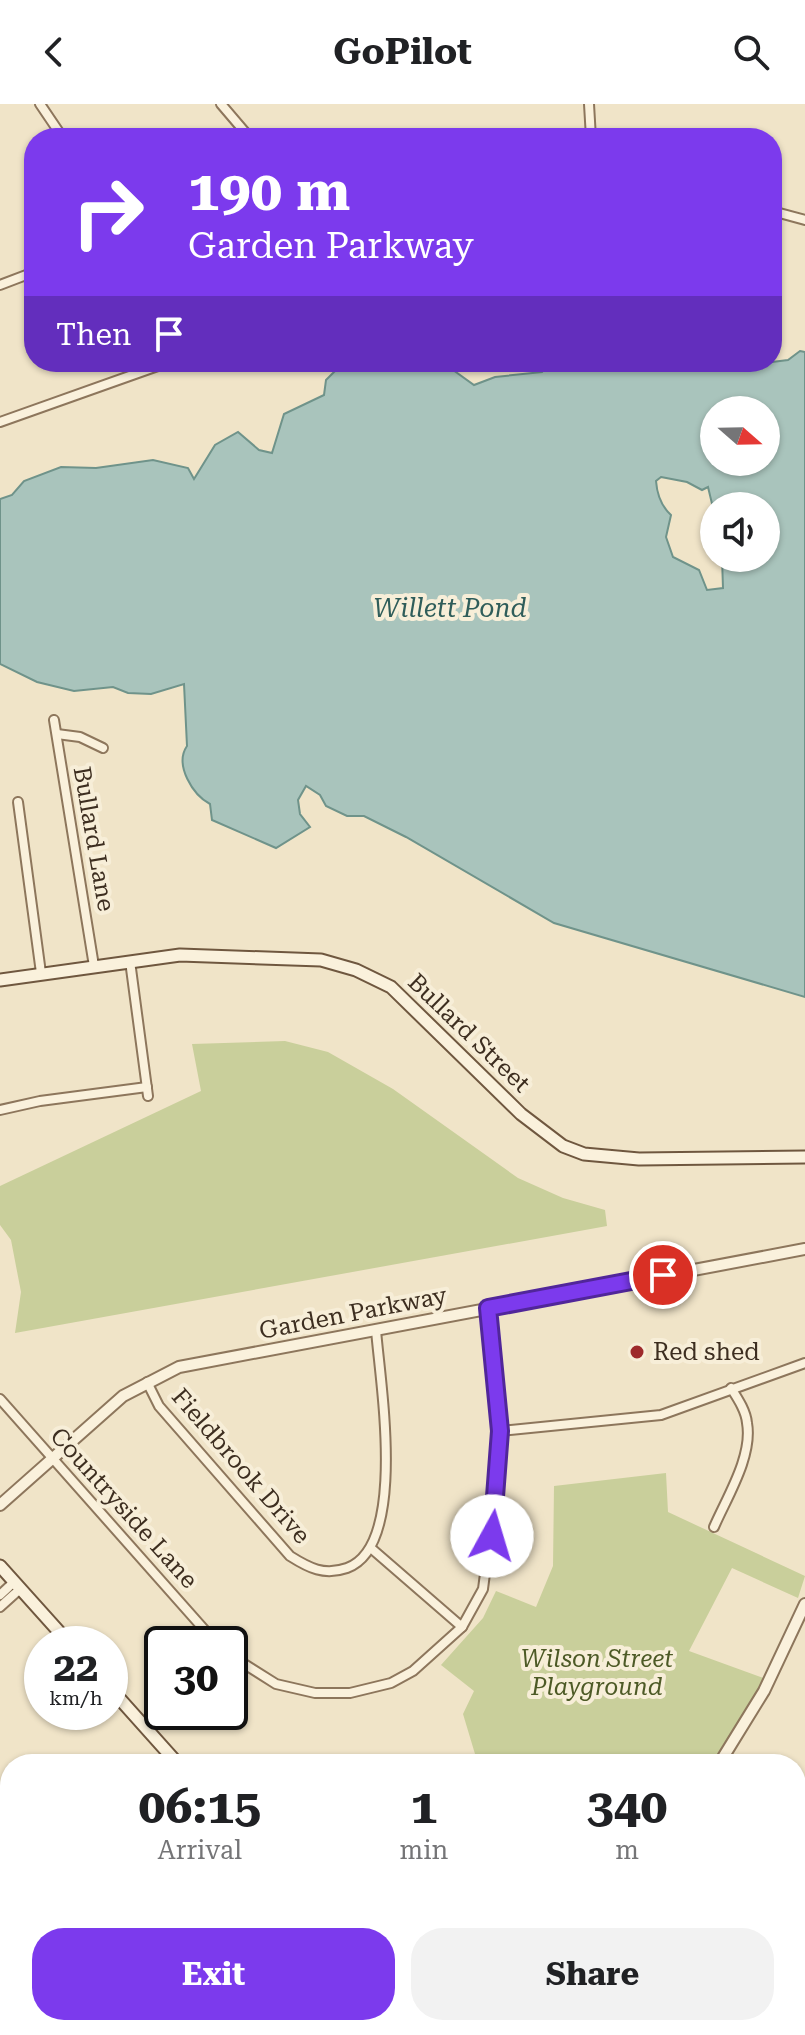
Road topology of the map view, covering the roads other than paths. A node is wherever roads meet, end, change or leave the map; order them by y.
1 (40, 104) edge
2 (221, 104) edge
3 (589, 104) edge
4 (56, 128) edge
5 (241, 128) edge
6 (590, 128) edge
7 (782, 214) edge
8 (805, 220) edge
9 (24, 276) edge
10 (0, 285) edge
11 (141, 372) edge
12 (0, 422) edge
13 (54, 720) dead end
14 (57, 734) junction
15 (103, 748) dead end
16 (18, 802) dead end
17 (130, 961) junction
18 (94, 966) junction
19 (41, 973) junction
20 (0, 980) edge
21 (0, 1110) edge
22 (805, 1157) edge
23 (805, 1249) edge
24 (488, 1308) junction
25 (376, 1330) junction
26 (805, 1363) edge
27 (147, 1382) junction
28 (731, 1388) junction
29 (0, 1399) edge
30 (500, 1431) junction
31 (53, 1459) junction
32 (0, 1505) edge
33 (714, 1527) dead end
34 (372, 1549) junction
35 (0, 1566) edge
36 (17, 1585) junction
37 (0, 1595) edge
38 (805, 1604) edge
39 (0, 1607) edge
40 (54, 1626) edge
41 (201, 1626) edge
42 (462, 1627) junction
43 (248, 1666) edge
44 (128, 1708) edge
45 (169, 1754) edge
46 (725, 1754) edge

1 - 4 street
2 - 5 street
3 - 6 street
7 - 8 street
9 - 10 street
11 - 12 street
13 - 14 street, Bullard Lane
14 - 15 street
14 - 18 street, Bullard Lane
16 - 19 street
17 - 18 main road, Bullard Street
17 - 21 street
17 - 22 main road, Bullard Street
18 - 19 main road, Bullard Street
19 - 20 main road, Bullard Street
23 - 24 street, Garden Parkway
24 - 25 street, Garden Parkway
24 - 30 street
25 - 27 street, Garden Parkway
25 - 34 street
26 - 28 street
27 - 31 street, Garden Parkway
27 - 34 street, Fieldbrook Drive
28 - 30 street
28 - 33 street
29 - 31 street, Countryside Lane
30 - 42 street
31 - 32 street, Garden Parkway
31 - 41 street, Countryside Lane
34 - 42 street
35 - 36 main road
36 - 37 street
36 - 39 street
36 - 40 main road
38 - 46 street
42 - 43 street
44 - 45 main road

